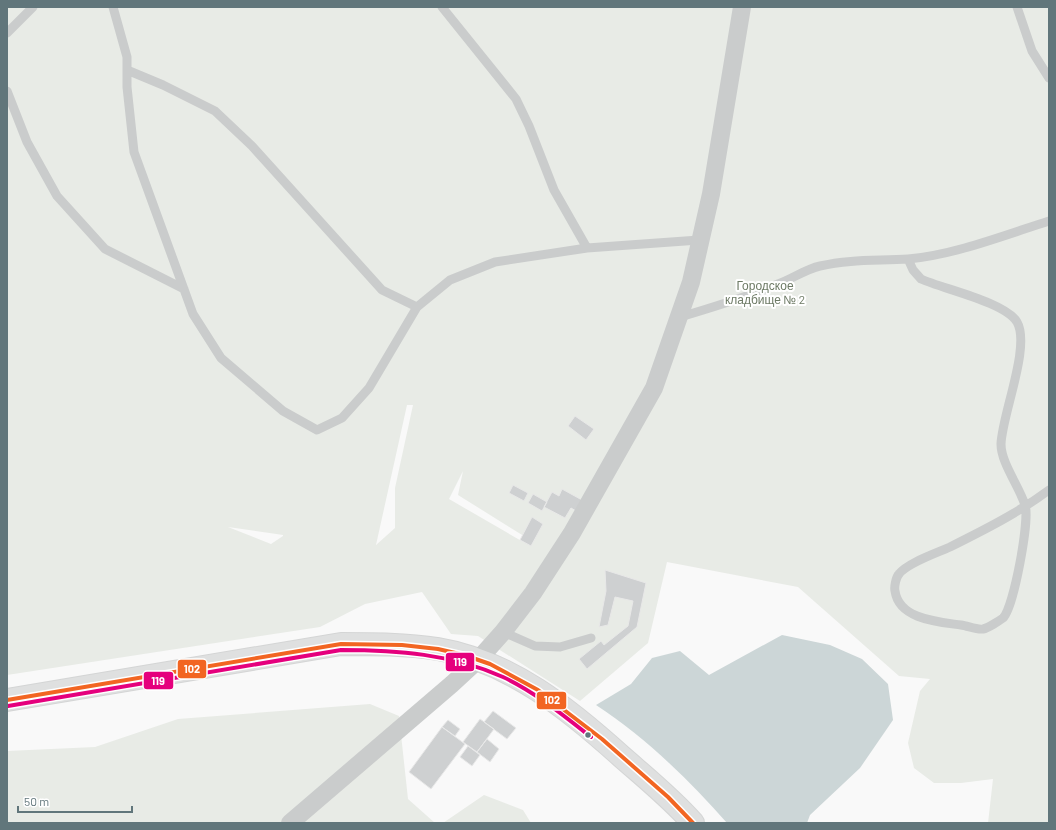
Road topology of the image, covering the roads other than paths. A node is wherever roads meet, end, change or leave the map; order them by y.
1 (33, 7) edge
2 (113, 7) edge
3 (442, 7) edge
4 (742, 7) edge
5 (1017, 7) edge
6 (7, 33) edge
7 (127, 70) junction
8 (1049, 78) edge
9 (7, 91) edge
10 (1049, 221) edge
11 (700, 240) junction
12 (587, 248) junction
13 (908, 259) junction
14 (184, 289) junction
15 (418, 307) junction
16 (680, 317) junction
17 (1049, 490) edge
18 (1026, 507) junction
19 (503, 632) junction
20 (592, 638) dead end
21 (478, 660) junction
22 (7, 700) edge
23 (290, 823) edge
24 (694, 823) edge

1 - 6 lane
2 - 7 lane
3 - 12 lane
4 - 11 street
5 - 8 lane
7 - 14 lane
7 - 15 lane
9 - 14 lane
10 - 13 lane
11 - 12 lane
11 - 16 street
12 - 15 lane
13 - 16 lane
13 - 18 lane
14 - 15 lane
16 - 19 street
17 - 18 lane
18 - 18 lane
19 - 20 lane
19 - 21 street
21 - 22 main road
21 - 23 street
21 - 24 main road

